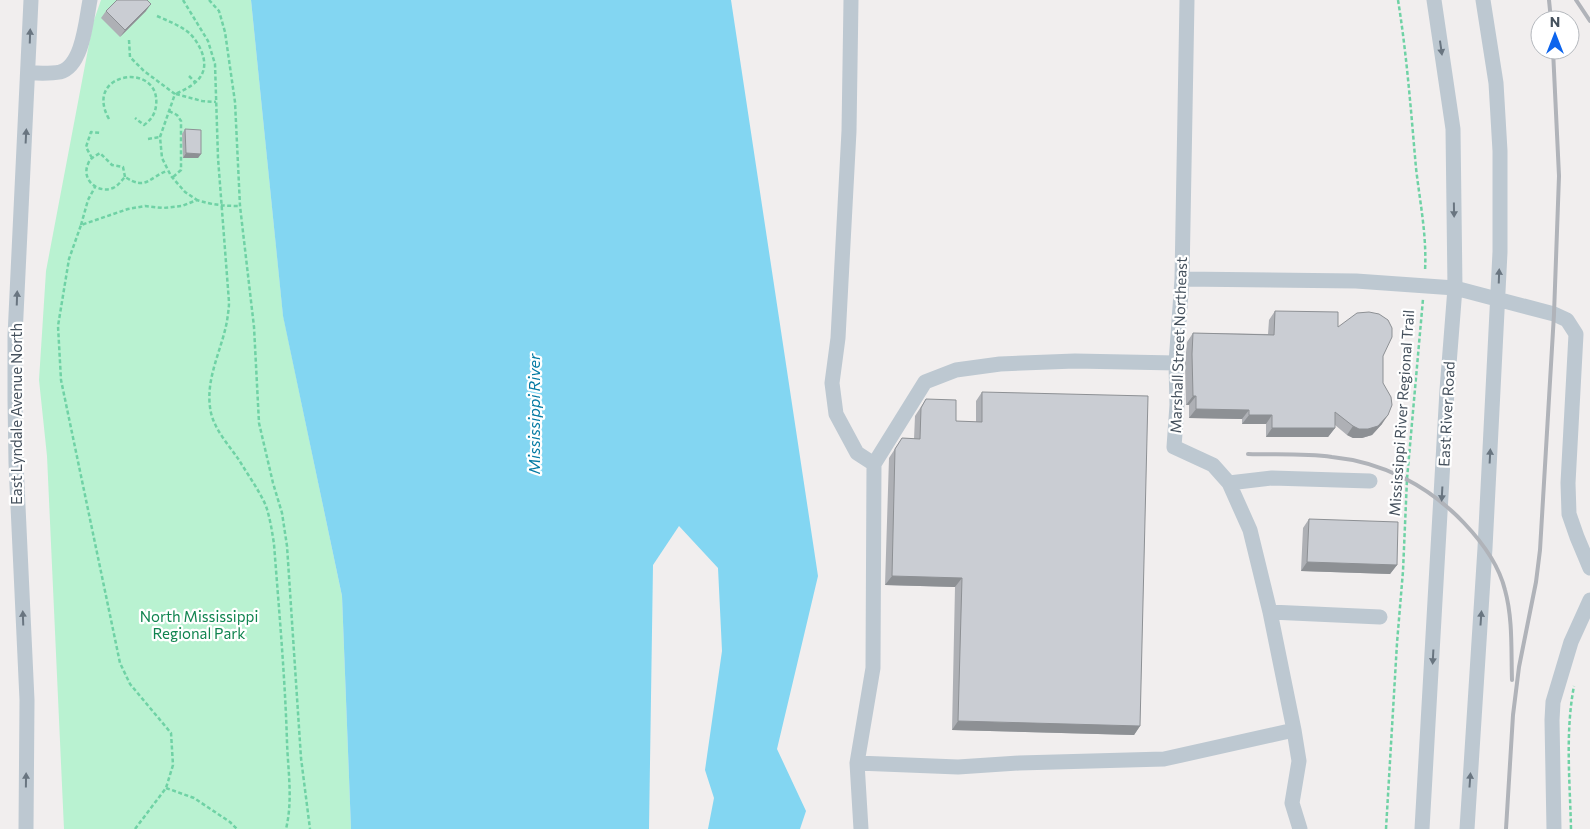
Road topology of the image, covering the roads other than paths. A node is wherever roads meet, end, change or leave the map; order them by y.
1 (31, 0) edge
2 (90, 0) edge
3 (851, 0) edge
4 (1187, 0) edge
5 (1434, 0) edge
6 (1484, 0) edge
7 (29, 73) junction
8 (1182, 280) junction
9 (1455, 288) junction
10 (1499, 300) junction
11 (1176, 363) junction
12 (874, 464) junction
13 (1370, 481) dead end
14 (1229, 483) junction
15 (1590, 568) edge
16 (1590, 600) edge
17 (1270, 612) junction
18 (1380, 617) dead end
19 (1294, 730) junction
20 (857, 763) junction
21 (26, 829) edge
22 (861, 829) edge
23 (1300, 829) edge
24 (1422, 829) edge
25 (1467, 829) edge
26 (1554, 829) edge

7 -> 1 street, East Lyndale Avenue North
2 - 7 street
3 - 12 street
4 - 8 street, Marshall Street Northeast
5 -> 9 street, East River Road
10 -> 6 street
21 -> 7 street, East Lyndale Avenue North
8 - 9 street
8 - 11 street, Marshall Street Northeast
9 - 10 street
9 -> 24 street, East River Road
10 - 15 street
25 -> 10 street
11 - 12 street
11 - 14 street, Marshall Street Northeast
12 - 20 street
13 - 14 street
14 - 17 street, Marshall Street Northeast
16 - 26 street
17 - 18 street
17 - 19 street, Marshall Street Northeast
19 - 20 street
19 - 23 street, Marshall Street Northeast
20 - 22 street

